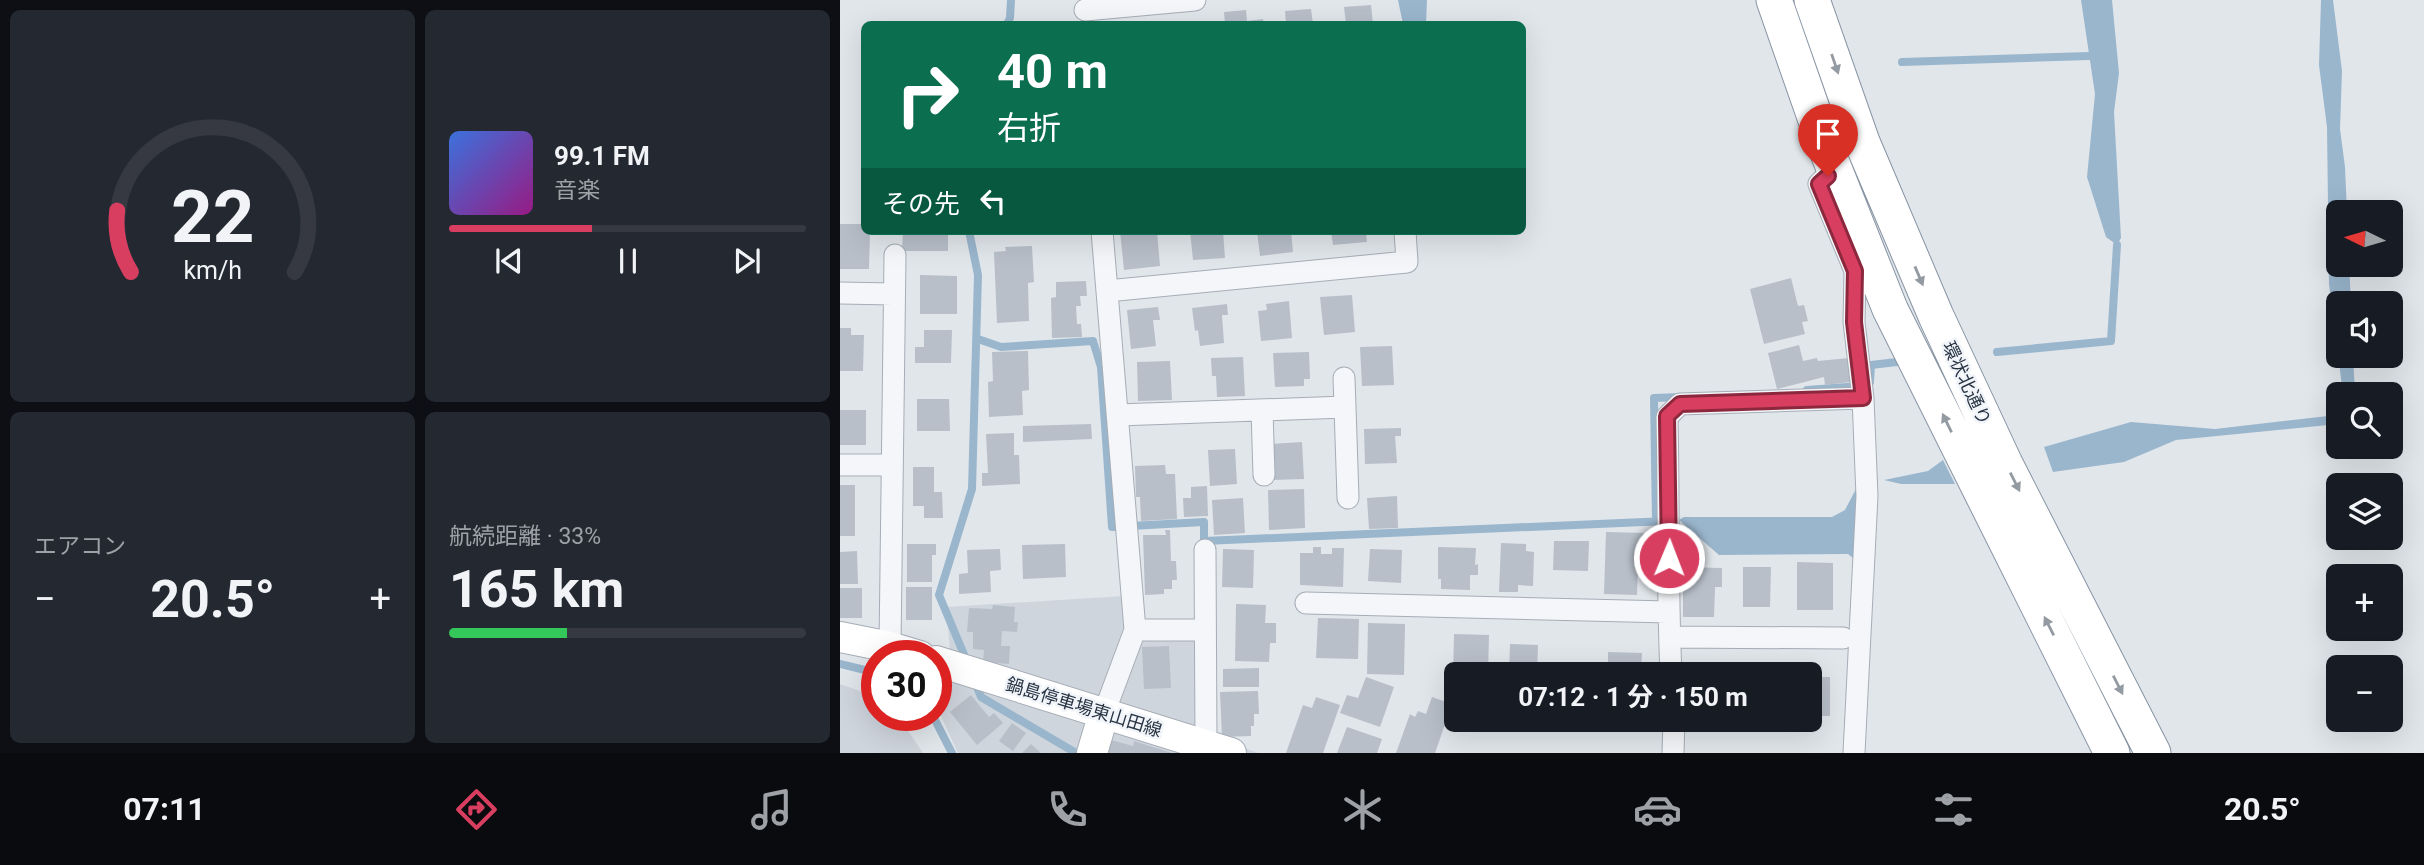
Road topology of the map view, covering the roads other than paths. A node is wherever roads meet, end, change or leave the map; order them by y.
1 (1195, 0) edge
2 (1774, 0) edge
3 (1812, 0) edge
4 (1085, 12) edge
5 (1834, 169) junction
6 (1102, 235) edge
7 (1405, 235) edge
8 (895, 255) dead end
9 (1107, 291) junction
10 (840, 293) edge
11 (893, 294) junction
12 (1344, 378) dead end
13 (1862, 388) junction
14 (1345, 407) junction
15 (1262, 410) junction
16 (1118, 415) junction
17 (840, 465) edge
18 (891, 465) junction
19 (1264, 475) dead end
20 (1348, 498) dead end
21 (1205, 550) dead end
22 (1306, 603) dead end
23 (1668, 612) junction
24 (1135, 630) junction
25 (1205, 630) junction
26 (840, 637) edge
27 (1670, 637) junction
28 (1843, 638) dead end
29 (890, 640) edge
30 (861, 641) edge
31 (1671, 662) edge
32 (961, 669) edge
33 (1104, 713) junction
34 (1674, 732) edge
35 (1218, 748) edge
36 (1092, 753) edge
37 (1673, 753) edge
38 (1854, 753) edge
39 (2112, 753) edge
40 (2153, 753) edge

1 - 4 street
2 - 5 highway, 環状北通り
3 -> 40 highway, 環状北通り
5 - 13 street
39 -> 5 highway, 環状北通り
6 - 9 street
7 - 9 street
8 - 11 street
9 - 16 street
10 - 11 street
11 - 18 street
12 - 14 street
13 - 23 street
13 - 38 street
14 - 15 street
14 - 20 street
15 - 16 street
15 - 19 street
16 - 24 street
17 - 18 street
18 - 29 street
21 - 25 street
22 - 23 street
23 - 27 street
24 - 25 street
24 - 33 street
25 - 35 street
26 - 30 main road
27 - 28 street
27 - 31 street
32 - 33 main road, 鍋島停車場東山田線
33 - 35 main road, 鍋島停車場東山田線
33 - 36 main road
34 - 37 street

